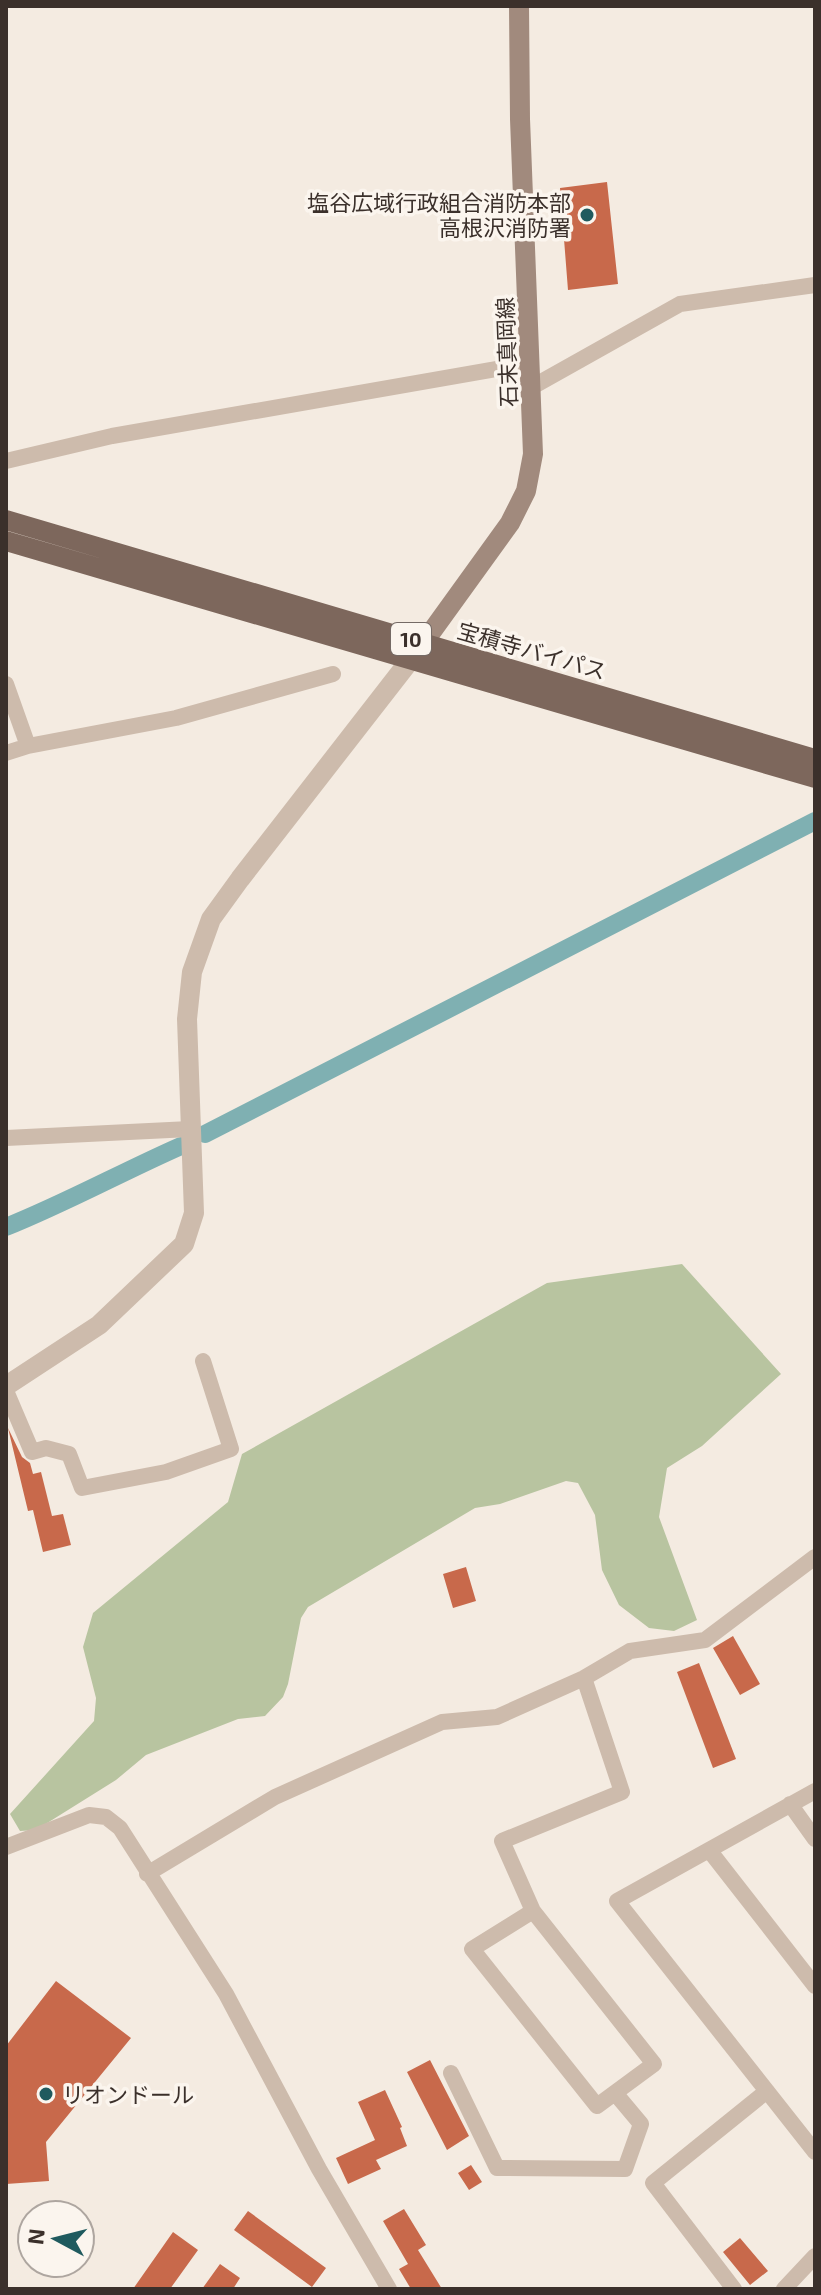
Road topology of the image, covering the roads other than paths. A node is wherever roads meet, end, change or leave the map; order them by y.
1 (519, 6) edge
2 (815, 285) edge
3 (531, 363) junction
4 (532, 387) junction
5 (6, 461) edge
6 (6, 520) edge
7 (6, 541) edge
8 (418, 651) junction
9 (333, 674) dead end
10 (6, 684) edge
11 (28, 746) junction
12 (6, 753) edge
13 (815, 759) edge
14 (815, 778) edge
15 (190, 1129) junction
16 (6, 1138) edge
17 (203, 1361) dead end
18 (6, 1388) edge
19 (815, 1557) edge
20 (584, 1678) junction
21 (815, 1791) edge
22 (790, 1804) junction
23 (815, 1839) edge
24 (6, 1847) edge
25 (709, 1850) junction
26 (147, 1874) junction
27 (533, 1911) junction
28 (815, 1986) edge
29 (451, 2073) dead end
30 (767, 2091) junction
31 (615, 2093) junction
32 (815, 2152) edge
33 (815, 2256) edge
34 (389, 2289) edge
35 (734, 2289) edge
36 (784, 2289) edge

1 - 3 main road, 石末真岡線
2 - 4 street
3 - 4 main road, 石末真岡線
3 - 5 street
4 - 8 main road, 石末真岡線
6 - 8 main road, 宝積寺バイパス / 10
7 - 8 main road, 宝積寺バイパス / 10
8 - 13 main road, 宝積寺バイパス / 10
8 - 14 main road, 宝積寺バイパス / 10
8 - 15 street
9 - 11 street
10 - 11 street
11 - 12 street
15 - 16 street
15 - 18 street
17 - 18 street
19 - 20 street
20 - 26 street
20 - 27 street
21 - 22 street
22 - 23 street
22 - 25 street
24 - 26 street
25 - 28 street
25 - 30 street
26 - 34 street
27 - 31 street
27 - 31 street
29 - 31 street
30 - 32 street
30 - 35 street
33 - 36 street

